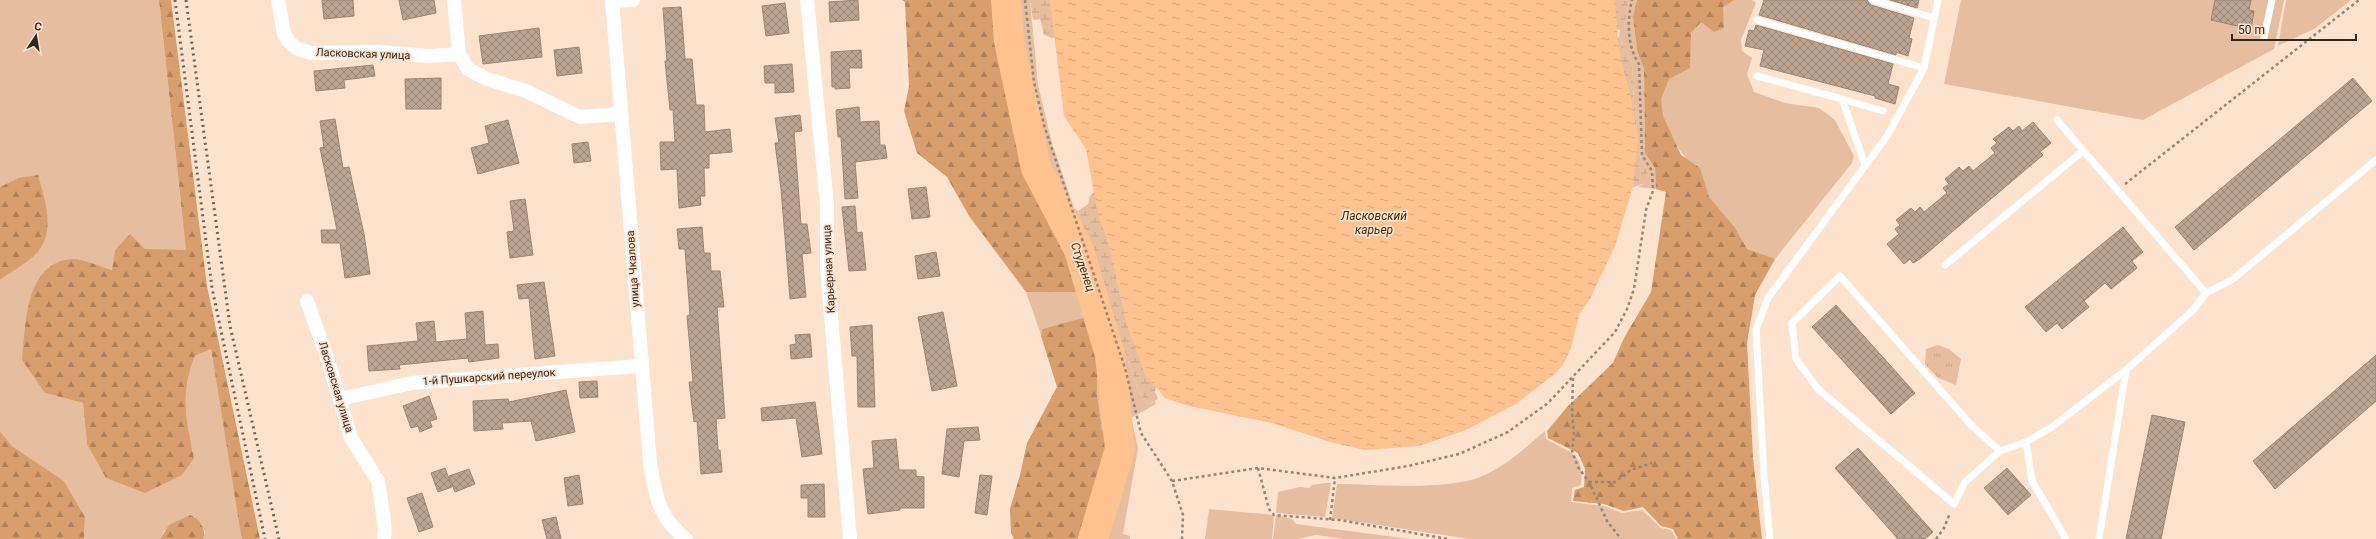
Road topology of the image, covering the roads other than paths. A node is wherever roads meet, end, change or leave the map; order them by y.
1 (278, 0) edge
2 (454, 0) edge
3 (634, 0) edge
4 (807, 0) edge
5 (1872, 0) edge
6 (1938, 0) edge
7 (2272, 0) edge
8 (612, 1) edge
9 (1934, 18) junction
10 (1757, 20) dead end
11 (2264, 37) dead end
12 (459, 54) junction
13 (1924, 68) junction
14 (1757, 76) dead end
15 (1842, 99) junction
16 (1883, 111) dead end
17 (622, 114) junction
18 (2057, 120) dead end
19 (2083, 151) junction
20 (2376, 160) edge
21 (1866, 165) junction
22 (1945, 265) dead end
23 (2206, 293) junction
24 (307, 301) dead end
25 (640, 366) junction
26 (2126, 370) junction
27 (340, 399) junction
28 (2026, 442) junction
29 (2000, 451) junction
30 (679, 537) edge
31 (384, 539) edge
32 (850, 539) edge
33 (1770, 539) edge
34 (2066, 539) edge
35 (2099, 539) edge

1 - 12 street, Ласковская улица
2 - 12 street
3 - 8 street
4 - 32 street, Карьерная улица
5 - 9 lane
6 - 9 lane
7 - 11 lane
8 - 17 street, улица Чкалова
9 - 13 lane
10 - 13 lane
12 - 17 street
13 - 21 lane
14 - 15 lane
15 - 16 lane
15 - 21 lane
17 - 25 street, улица Чкалова
18 - 19 lane
19 - 22 lane
19 - 23 lane
20 - 23 lane
21 - 33 lane
23 - 26 lane
24 - 27 street, Ласковская улица
25 - 27 street, 1-й Пушкарский переулок
25 - 30 street, улица Чкалова
26 - 28 lane
26 - 35 lane
27 - 31 street, Ласковская улица
28 - 29 lane
28 - 34 lane
29 - 29 lane

